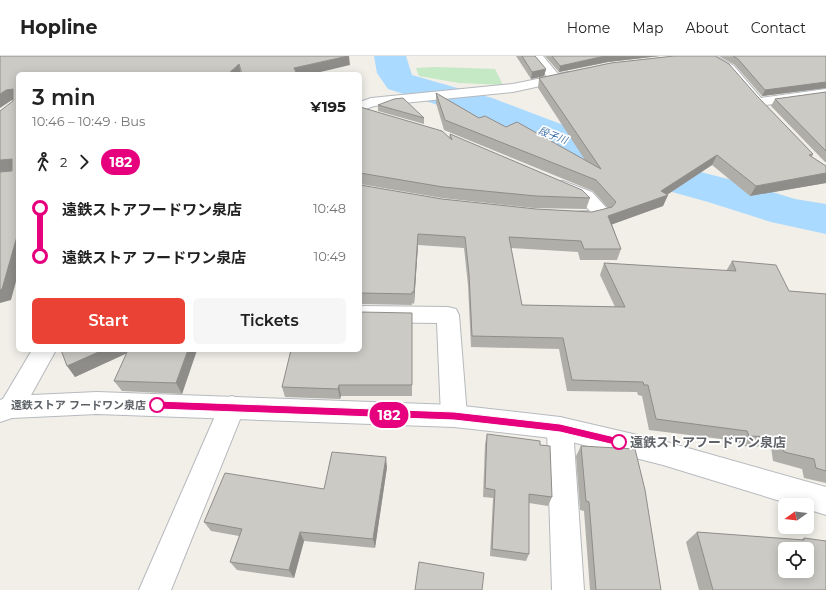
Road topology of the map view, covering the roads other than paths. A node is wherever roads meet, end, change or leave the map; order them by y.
1 (537, 56) edge
2 (706, 56) edge
3 (692, 58) edge
4 (578, 74) edge
5 (555, 79) junction
6 (826, 93) edge
7 (758, 102) junction
8 (366, 107) edge
9 (773, 117) edge
10 (550, 180) edge
11 (558, 215) edge
12 (362, 314) edge
13 (43, 352) edge
14 (232, 407) junction
15 (6, 409) edge
16 (454, 416) junction
17 (560, 428) junction
18 (826, 501) edge
19 (155, 590) edge
20 (568, 590) edge

1 - 5 street
2 - 3 street
2 - 7 street
4 - 5 street
5 - 8 street
6 - 7 street
7 - 9 street
10 - 11 street
12 - 16 street
13 - 15 street
14 - 15 street
14 - 16 street
14 - 19 street
16 - 17 street
17 - 18 street
17 - 20 street

